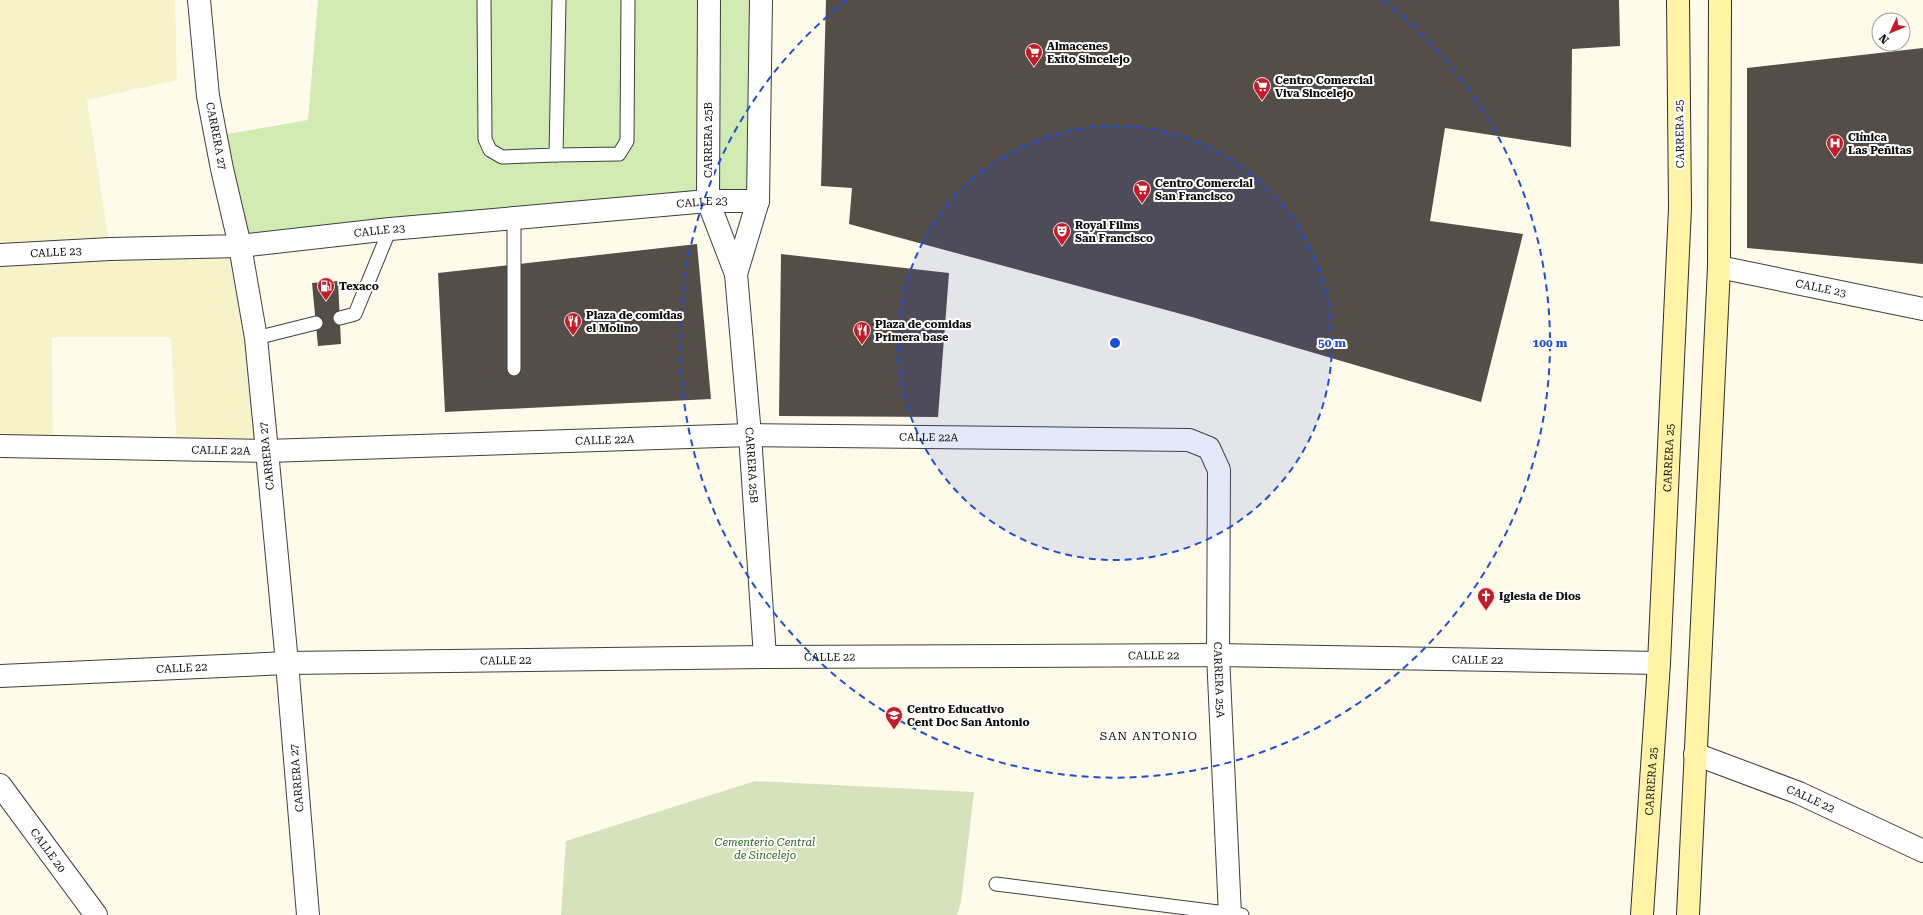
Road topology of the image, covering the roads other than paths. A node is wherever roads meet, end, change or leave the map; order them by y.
1 (199, 0) edge
2 (484, 0) edge
3 (559, 0) edge
4 (628, 0) edge
5 (709, 0) edge
6 (761, 0) edge
7 (1678, 0) edge
8 (1720, 0) edge
9 (556, 155) junction
10 (708, 201) junction
11 (758, 201) junction
12 (514, 218) junction
13 (390, 229) junction
14 (240, 246) junction
15 (0, 255) edge
16 (1719, 267) junction
17 (736, 274) junction
18 (1923, 309) edge
19 (340, 318) dead end
20 (316, 323) dead end
21 (256, 338) junction
22 (514, 369) dead end
23 (750, 435) junction
24 (0, 446) edge
25 (1209, 448) joint
26 (267, 451) junction
27 (1218, 655) junction
28 (765, 657) junction
29 (287, 663) junction
30 (1659, 663) junction
31 (0, 676) edge
32 (1695, 754) junction
33 (0, 785) edge
34 (1923, 851) edge
35 (996, 884) dead end
36 (1234, 914) edge
37 (96, 915) edge
38 (308, 915) edge
39 (1642, 915) edge
40 (1688, 915) edge

1 - 14 street, CARRERA 27
2 - 9 lane
3 - 9 lane
4 - 9 lane
5 - 10 street, CARRERA 25B
6 - 11 street, CARRERA 25B
7 - 30 main road, CARRERA 25
8 - 16 main road
10 - 11 street, CALLE 23
10 - 12 street, CALLE 23
10 - 17 street, CARRERA 25B
11 - 17 street, CARRERA 25B
12 - 13 street, CALLE 23
12 - 22 lane
13 - 14 street, CALLE 23
13 - 19 lane
14 - 15 street, CALLE 23
14 - 21 street, CARRERA 27
16 - 18 street, CALLE 23
16 - 32 main road
17 - 23 street, CARRERA 25B
20 - 21 lane
21 - 26 street, CARRERA 27
23 - 25 street, CALLE 22A
23 - 26 street, CALLE 22A
23 - 28 street, CARRERA 25B
24 - 26 street, CALLE 22A
25 - 27 street, CARRERA 25A
26 - 29 street, CARRERA 27
27 - 28 street, CALLE 22
27 - 30 street, CALLE 22
27 - 36 street, CARRERA 25A
28 - 29 street, CALLE 22
29 - 31 street, CALLE 22
29 - 38 street, CARRERA 27
30 - 39 main road, CARRERA 25
32 - 34 street, CALLE 22
32 - 40 main road
33 - 37 street, CALLE 20
35 - 36 lane

